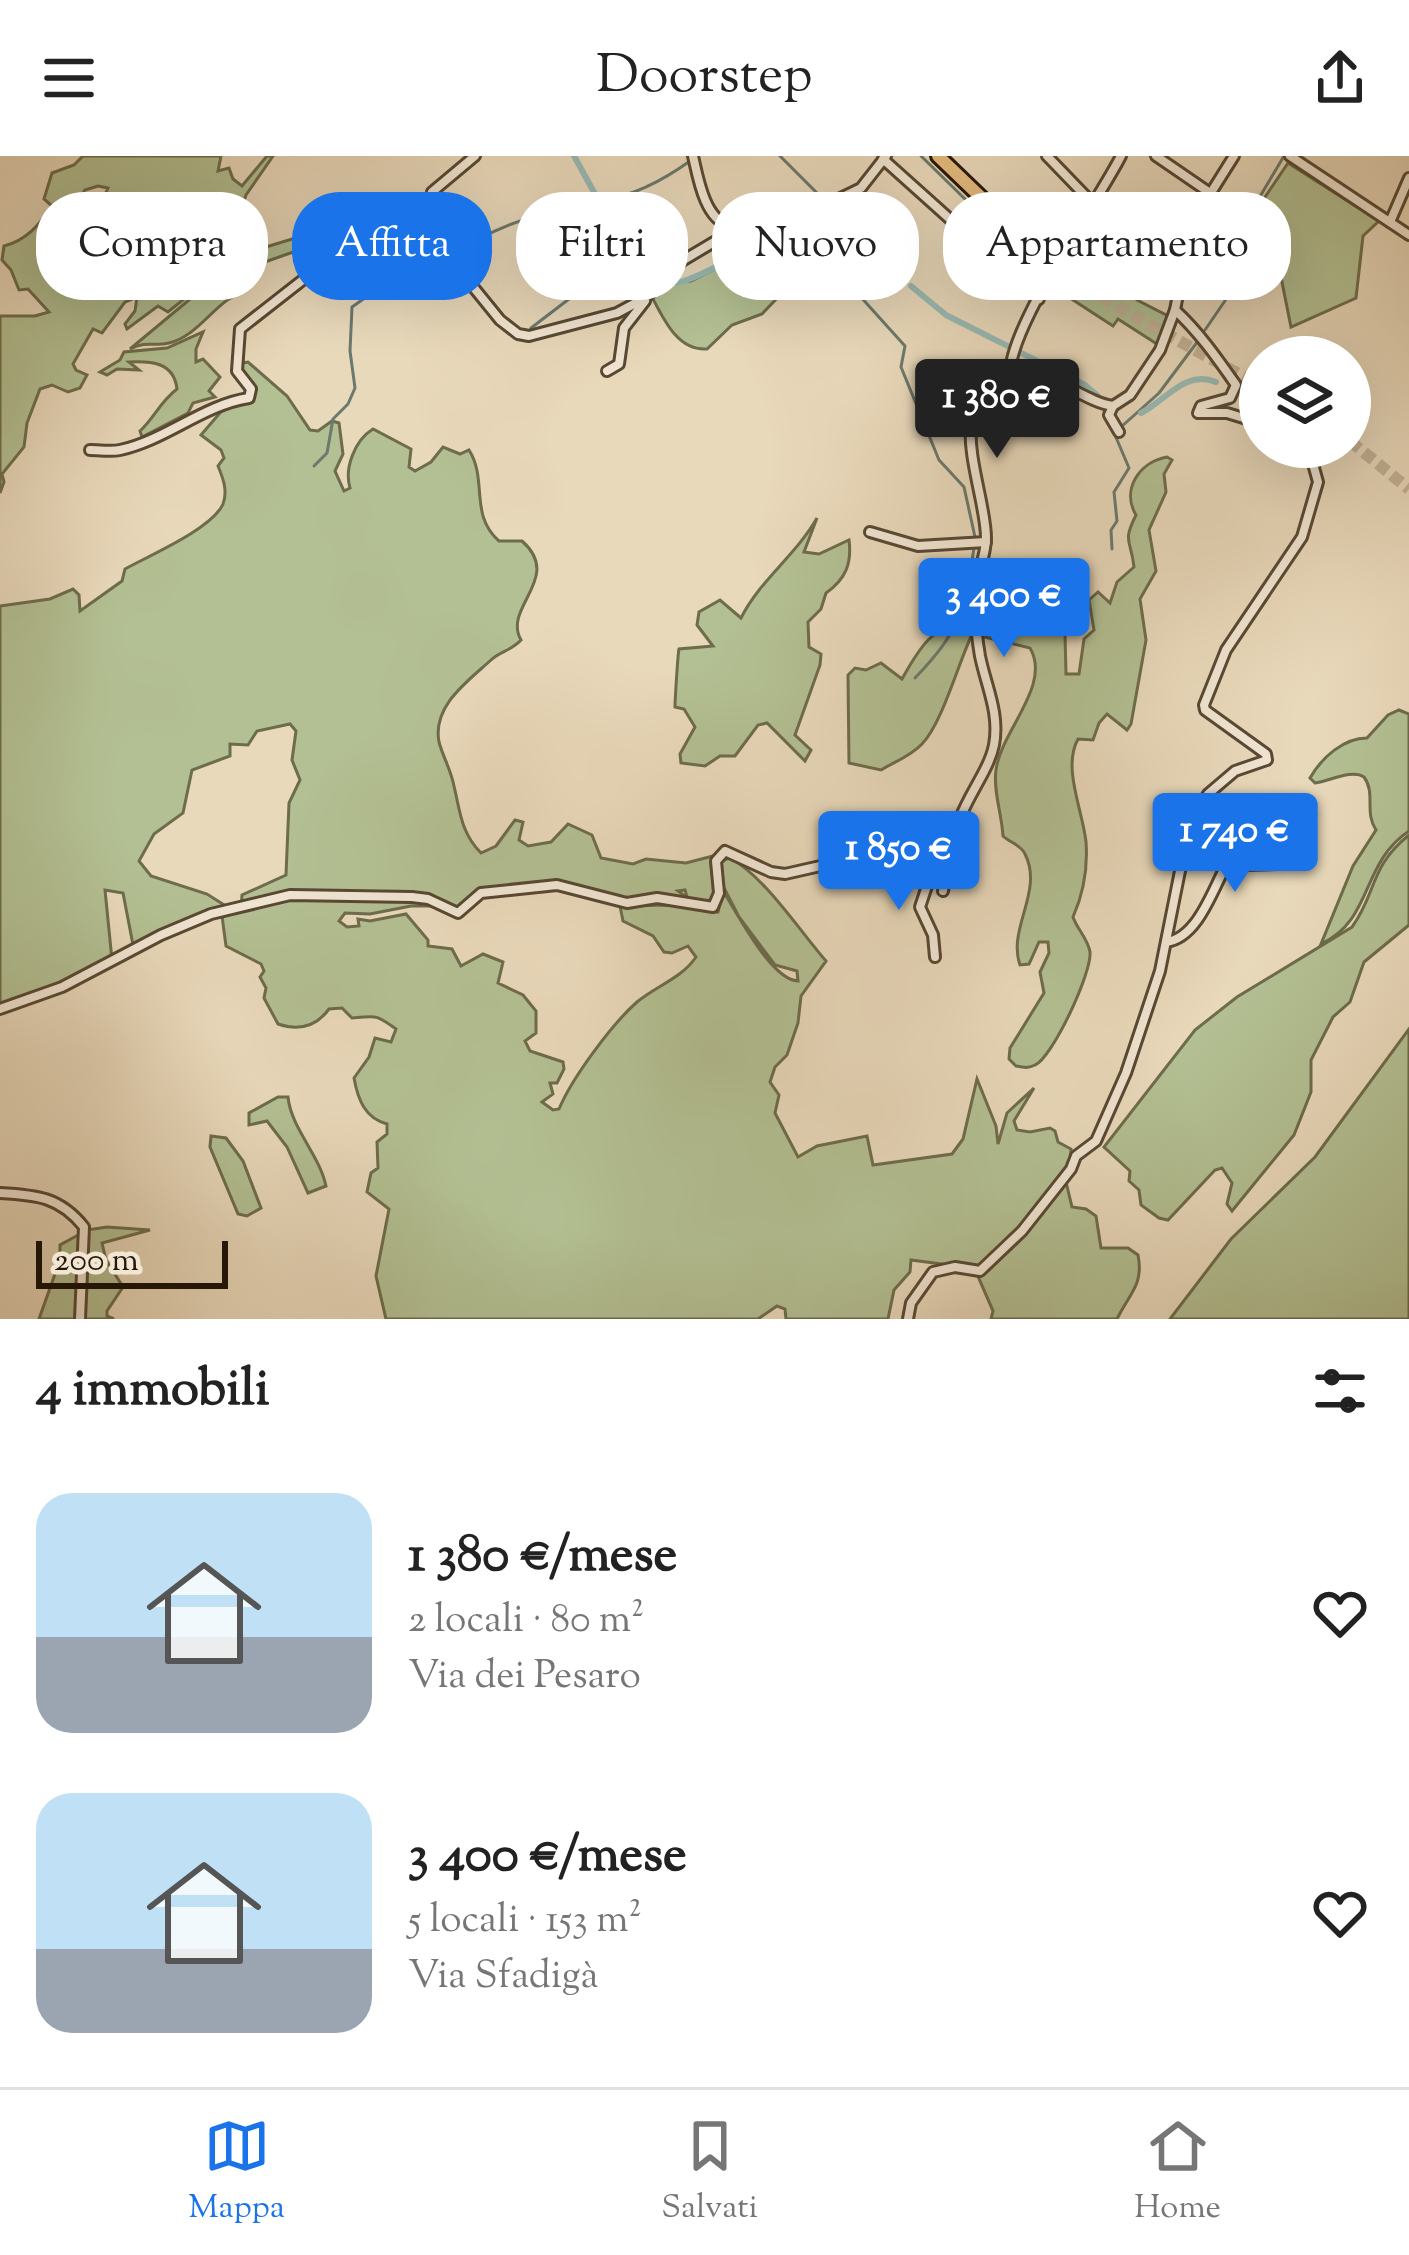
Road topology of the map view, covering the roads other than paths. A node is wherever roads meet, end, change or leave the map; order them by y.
1 (475, 156) edge
2 (938, 156) edge
3 (1047, 156) edge
4 (1121, 156) edge
5 (1156, 156) edge
6 (1234, 156) edge
7 (1290, 156) edge
8 (694, 158) edge
9 (884, 158) edge
10 (1409, 178) edge
11 (437, 192) edge
12 (853, 192) edge
13 (975, 192) edge
14 (1084, 192) edge
15 (1102, 192) edge
16 (1209, 192) edge
17 (1211, 192) edge
18 (712, 210) edge
19 (943, 212) edge
20 (1390, 222) junction
21 (1409, 236) edge
22 (292, 287) edge
23 (484, 300) edge
24 (640, 300) edge
25 (645, 300) edge
26 (1039, 300) edge
27 (1176, 300) edge
28 (1175, 310) junction
29 (608, 371) dead end
30 (1010, 375) junction
31 (1112, 406) junction
32 (1239, 417) edge
33 (1117, 431) dead end
34 (91, 450) dead end
35 (1315, 468) edge
36 (870, 532) dead end
37 (986, 542) junction
38 (1294, 836) dead end
39 (949, 852) junction
40 (931, 876) junction
41 (943, 891) dead end
42 (1166, 942) junction
43 (935, 957) dead end
44 (0, 1009) edge
45 (0, 1193) edge
46 (80, 1319) edge
47 (908, 1319) edge

1 - 11 street
2 - 13 main road
3 - 14 street
4 - 15 street
5 - 16 street
6 - 17 street
7 - 20 street
8 - 18 street
9 - 12 street
9 - 19 street
10 - 20 street
20 - 21 street
22 - 34 street
23 - 24 street
25 - 29 street
26 - 30 street
27 - 28 street
28 - 31 street
28 - 32 street
30 - 31 street
30 - 37 street
31 - 33 street
35 - 42 street
36 - 37 street
37 - 39 street
38 - 42 street
39 - 40 street
39 - 41 street
40 - 43 street
40 - 44 street
42 - 47 street
45 - 46 street

